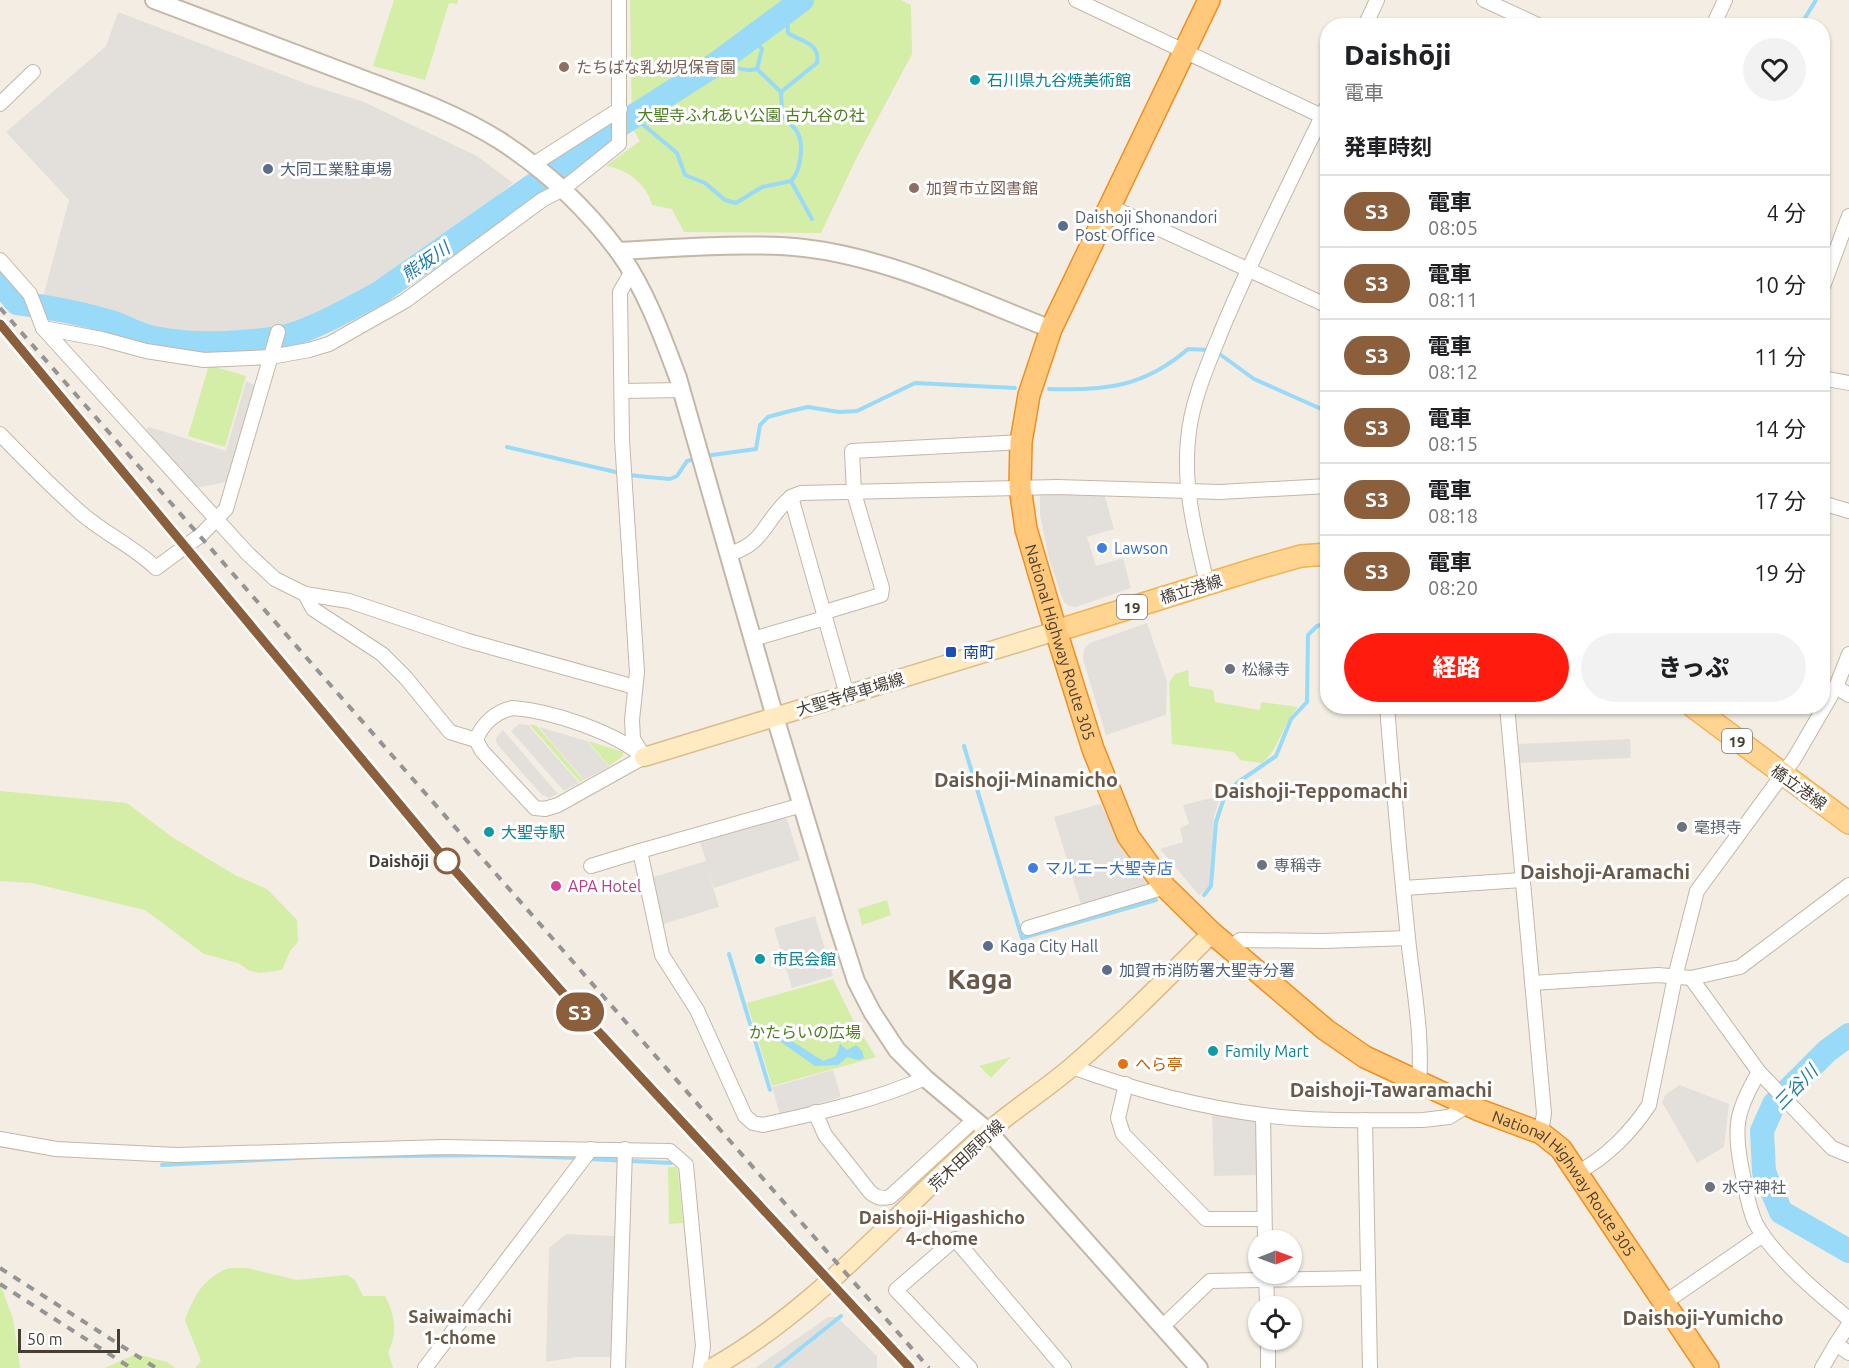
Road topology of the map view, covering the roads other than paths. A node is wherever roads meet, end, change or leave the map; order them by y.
1 (156, 0) edge
2 (619, 0) edge
3 (1076, 0) edge
4 (1209, 0) edge
5 (1377, 0) edge
6 (1484, 0) edge
7 (1725, 0) edge
8 (1369, 18) edge
9 (1523, 18) edge
10 (1717, 18) edge
11 (1184, 52) junction
12 (33, 72) dead end
13 (0, 104) edge
14 (620, 111) junction
15 (1320, 111) edge
16 (1320, 123) edge
17 (536, 166) junction
18 (563, 189) junction
19 (1109, 206) junction
20 (1849, 216) edge
21 (618, 251) junction
22 (0, 260) edge
23 (1830, 260) edge
24 (1247, 270) junction
25 (631, 273) junction
26 (1320, 302) edge
27 (42, 324) junction
28 (1051, 329) junction
29 (278, 333) dead end
30 (271, 357) junction
31 (1830, 379) edge
32 (1849, 383) edge
33 (681, 390) junction
34 (622, 391) junction
35 (0, 434) edge
36 (1021, 442) junction
37 (1320, 486) edge
38 (1020, 487) junction
39 (1188, 492) junction
40 (854, 493) junction
41 (791, 497) junction
42 (1830, 505) edge
43 (1849, 511) edge
44 (217, 518) junction
45 (729, 554) junction
46 (1320, 555) edge
47 (1208, 584) junction
48 (304, 594) junction
49 (825, 615) junction
50 (1056, 631) junction
51 (753, 639) junction
52 (1849, 654) edge
53 (635, 687) junction
54 (1836, 687) junction
55 (847, 695) junction
56 (1849, 695) edge
57 (1830, 697) edge
58 (1388, 714) edge
59 (1508, 714) edge
60 (1702, 714) edge
61 (1820, 714) edge
62 (775, 717) junction
63 (476, 740) junction
64 (644, 757) junction
65 (1782, 775) junction
66 (802, 805) junction
67 (1849, 823) edge
68 (640, 851) junction
69 (591, 866) dead end
70 (1522, 880) junction
71 (1849, 885) edge
72 (1165, 887) junction
73 (1404, 888) junction
74 (1028, 928) dead end
75 (1212, 933) junction
76 (1408, 938) junction
77 (1230, 948) junction
78 (1675, 977) junction
79 (1691, 978) junction
80 (1532, 984) junction
81 (1072, 1067) junction
82 (1761, 1074) junction
83 (925, 1078) junction
84 (1419, 1083) junction
85 (1126, 1084) junction
86 (1470, 1104) junction
87 (815, 1112) junction
88 (1263, 1115) junction
89 (1365, 1120) junction
90 (981, 1125) junction
91 (1541, 1133) junction
92 (0, 1139) edge
93 (591, 1149) junction
94 (625, 1149) junction
95 (1849, 1155) edge
96 (1578, 1172) junction
97 (1264, 1219) junction
98 (1265, 1230) edge
99 (1763, 1235) junction
100 (1302, 1277) edge
101 (1248, 1278) edge
102 (1368, 1278) junction
103 (1664, 1303) junction
104 (1849, 1322) edge
105 (1163, 1326) junction
106 (1836, 1344) junction
107 (1268, 1350) edge
108 (1849, 1353) edge
109 (425, 1368) edge
110 (618, 1368) edge
111 (700, 1368) edge
112 (712, 1368) edge
113 (970, 1368) edge
114 (1064, 1368) edge
115 (1199, 1368) edge
116 (1268, 1368) edge
117 (1370, 1368) edge
118 (1708, 1368) edge
119 (1822, 1368) edge

1 - 17 street
2 - 14 street
3 - 11 street
4 - 11 highway, National Highway Route 305
5 - 8 street
6 - 9 street
7 - 10 street
11 - 15 street
11 - 19 highway, National Highway Route 305
12 - 13 street
14 - 17 street
14 - 18 street
16 - 24 street
17 - 18 street
18 - 21 street
18 - 30 street
19 - 24 street
19 - 28 highway, National Highway Route 305
20 - 23 street
21 - 25 street
21 - 28 street
22 - 27 street
24 - 26 street
24 - 39 street
25 - 33 street
25 - 34 street
27 - 30 street
27 - 44 street
28 - 36 highway, National Highway Route 305
29 - 30 street
30 - 44 street
31 - 32 street
33 - 34 street
33 - 45 street
34 - 53 street
35 - 44 street
36 - 38 highway, National Highway Route 305
36 - 40 street
37 - 39 street
38 - 39 street
38 - 40 street
38 - 50 highway, National Highway Route 305
39 - 47 street
40 - 41 street
40 - 49 street
41 - 45 street
41 - 49 street
42 - 43 street
44 - 48 street
45 - 51 street
46 - 47 main road, 橋立港線 / 19
47 - 50 main road, 橋立港線 / 19
48 - 53 street
48 - 63 street
49 - 51 street
49 - 55 street
50 - 55 main road, 大聖寺停車場線
50 - 72 highway, National Highway Route 305
51 - 62 street
52 - 54 street
53 - 64 street
54 - 56 street
54 - 57 street
55 - 62 main road, 大聖寺停車場線
58 - 73 street
59 - 70 street
60 - 65 main road, 橋立港線 / 19
61 - 65 street
62 - 64 main road, 大聖寺停車場線
62 - 66 street
63 - 64 street
63 - 64 street
65 - 67 main road, 橋立港線 / 19
65 - 78 street
66 - 68 street
66 - 83 street
68 - 69 street
68 - 87 street
70 - 73 street
70 - 80 street
71 - 79 street
72 - 74 street
72 - 75 highway, National Highway Route 305
73 - 76 street
75 - 77 highway, National Highway Route 305
75 - 81 main road, 荒木田原町線
76 - 77 street
76 - 84 street
77 - 84 highway, National Highway Route 305
78 - 79 street
78 - 80 street
78 - 96 street
79 - 82 street
80 - 91 street
81 - 85 street
81 - 90 main road, 荒木田原町線
82 - 95 street
82 - 99 street
83 - 87 street
83 - 90 street
84 - 86 highway, National Highway Route 305
85 - 88 street
85 - 97 street
86 - 89 street
86 - 91 highway, National Highway Route 305
87 - 90 street
88 - 89 street
88 - 97 street
89 - 102 street
90 - 105 street
90 - 112 main road, 荒木田原町線
91 - 96 highway, National Highway Route 305
92 - 93 street
93 - 94 street
93 - 109 street
94 - 110 street
94 - 111 street
96 - 103 highway, National Highway Route 305
97 - 98 street
99 - 103 street
99 - 104 street
100 - 102 street
101 - 105 street
102 - 117 street
103 - 118 highway, National Highway Route 305
104 - 106 street
105 - 115 street
106 - 108 street
106 - 119 street
107 - 116 street
113 - 114 street

